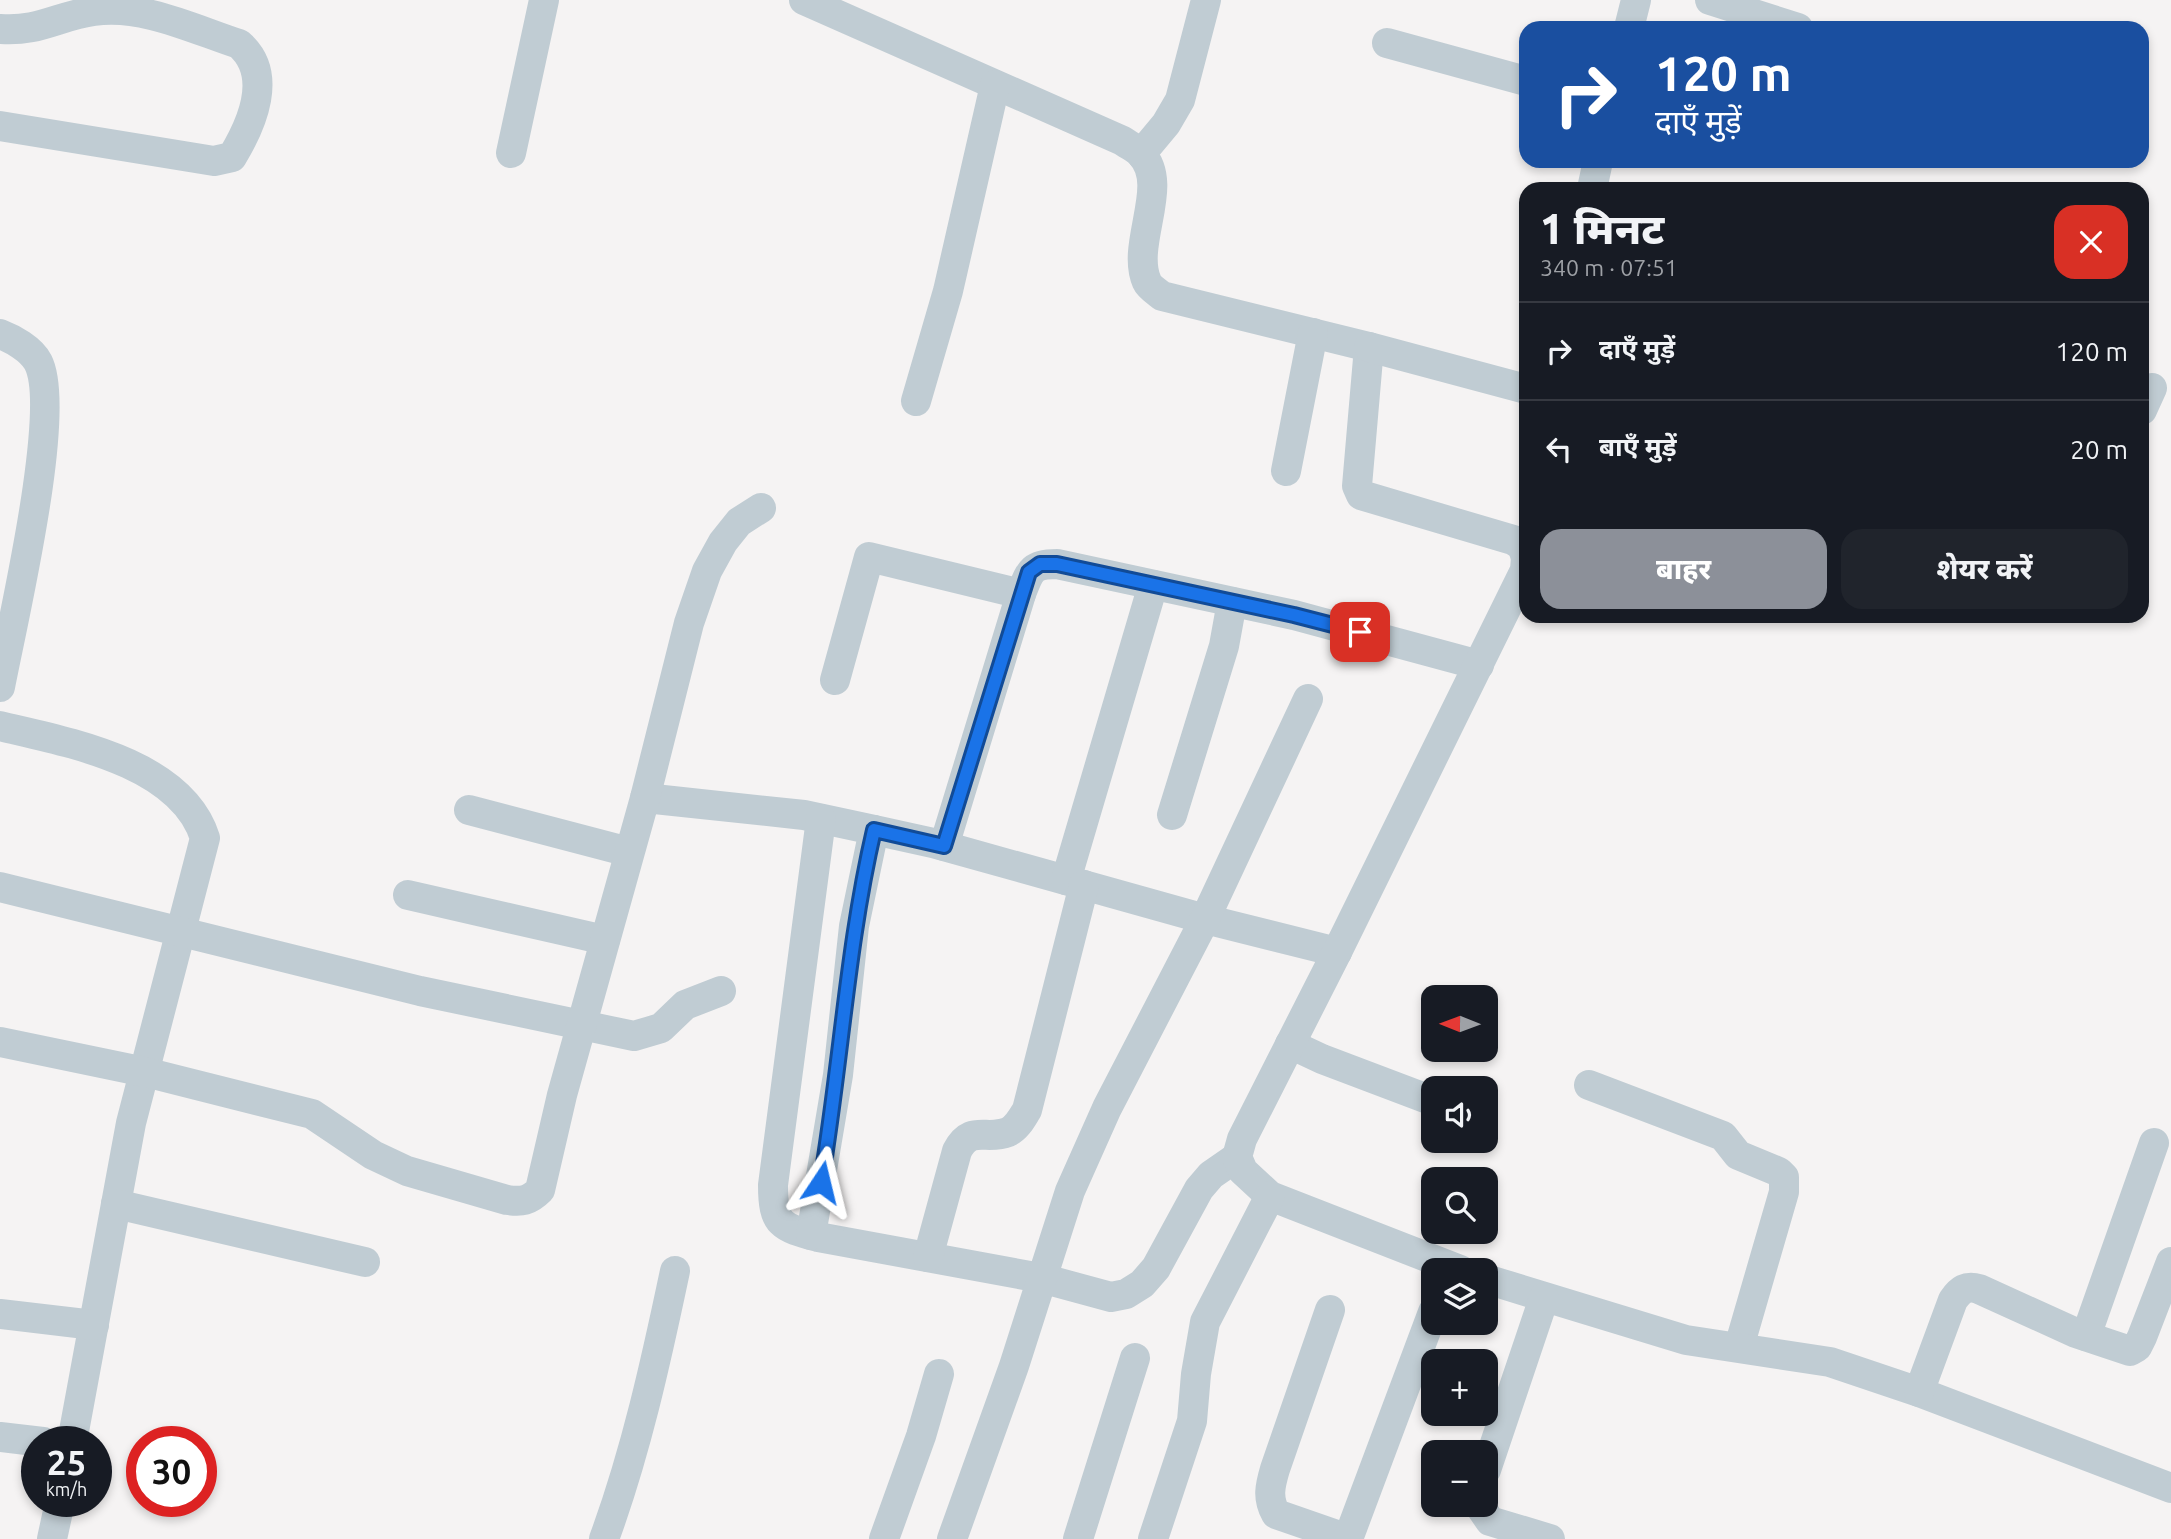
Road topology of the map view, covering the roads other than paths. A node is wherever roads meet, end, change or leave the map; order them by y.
1 (544, 0) edge
2 (804, 0) edge
3 (1206, 0) edge
4 (1636, 0) edge
5 (1725, 2) edge
6 (1631, 21) edge
7 (1778, 21) edge
8 (0, 29) edge
9 (1387, 43) dead end
10 (1519, 79) edge
11 (995, 85) junction
12 (0, 126) edge
13 (511, 153) dead end
14 (1142, 154) junction
15 (1313, 333) junction
16 (0, 334) edge
17 (1368, 347) junction
18 (1519, 387) edge
19 (916, 401) dead end
20 (1286, 471) dead end
21 (761, 508) dead end
22 (1519, 544) edge
23 (1519, 582) edge
24 (1153, 585) junction
25 (1021, 594) junction
26 (1232, 602) junction
27 (1479, 665) junction
28 (835, 680) dead end
29 (0, 687) edge
30 (1308, 699) dead end
31 (0, 726) edge
32 (645, 798) junction
33 (469, 810) dead end
34 (1172, 815) dead end
35 (821, 819) junction
36 (874, 830) junction
37 (944, 846) junction
38 (629, 852) junction
39 (1075, 883) junction
40 (0, 887) edge
41 (408, 895) dead end
42 (1205, 919) junction
43 (183, 930) junction
44 (605, 940) junction
45 (1337, 952) junction
46 (720, 991) dead end
47 (581, 1026) junction
48 (0, 1042) edge
49 (1290, 1044) junction
50 (145, 1072) junction
51 (1589, 1086) dead end
52 (1421, 1096) edge
53 (2154, 1143) dead end
54 (1237, 1157) junction
55 (1270, 1196) junction
56 (116, 1204) junction
57 (811, 1235) junction
58 (928, 1257) junction
59 (1425, 1258) edge
60 (365, 1262) dead end
61 (2171, 1262) edge
62 (675, 1271) dead end
63 (1041, 1278) junction
64 (1498, 1283) edge
65 (1544, 1298) junction
66 (1330, 1310) dead end
67 (0, 1314) edge
68 (94, 1325) junction
69 (1424, 1335) edge
70 (2086, 1336) junction
71 (1739, 1347) junction
72 (1135, 1358) dead end
73 (939, 1374) dead end
74 (1919, 1392) junction
75 (75, 1426) edge
76 (0, 1437) edge
77 (21, 1439) edge
78 (1496, 1440) edge
79 (2171, 1488) edge
80 (57, 1517) edge
81 (1487, 1517) edge
82 (52, 1539) edge
83 (604, 1539) edge
84 (884, 1539) edge
85 (952, 1539) edge
86 (1079, 1539) edge
87 (1153, 1539) edge
88 (1348, 1539) edge
89 (1550, 1539) edge

1 - 13 street
2 - 11 street
3 - 14 street
4 - 6 street
5 - 7 street
8 - 12 street
9 - 10 street
11 - 14 street
11 - 19 street
14 - 15 street
15 - 17 street
15 - 20 street
16 - 29 street
17 - 18 street
17 - 22 street
21 - 32 street
23 - 27 street
24 - 25 street
24 - 26 street
24 - 39 street
25 - 28 street
25 - 37 street
26 - 27 street
26 - 34 street
27 - 45 street
30 - 42 street
31 - 43 street
32 - 35 street
32 - 38 street
33 - 38 street
35 - 36 street
35 - 57 street
36 - 37 street
36 - 57 street
37 - 39 street
38 - 44 street
39 - 42 street
39 - 58 street
40 - 43 street
41 - 44 street
42 - 45 street
42 - 63 street
43 - 47 street
43 - 50 street
44 - 47 street
45 - 49 street
46 - 47 street
47 - 50 street
48 - 50 street
49 - 52 street
49 - 54 street
50 - 56 street
51 - 71 street
53 - 70 street
54 - 55 street
54 - 63 street
55 - 59 street
55 - 87 street
56 - 60 street
56 - 68 street
57 - 58 street
58 - 63 street
61 - 70 street
62 - 83 street
63 - 85 street
64 - 65 street
65 - 71 street
65 - 78 street
66 - 88 street
67 - 68 street
68 - 75 street
69 - 88 street
70 - 74 street
71 - 74 street
72 - 86 street
73 - 84 street
74 - 79 street
76 - 77 street
80 - 82 street
81 - 89 street

